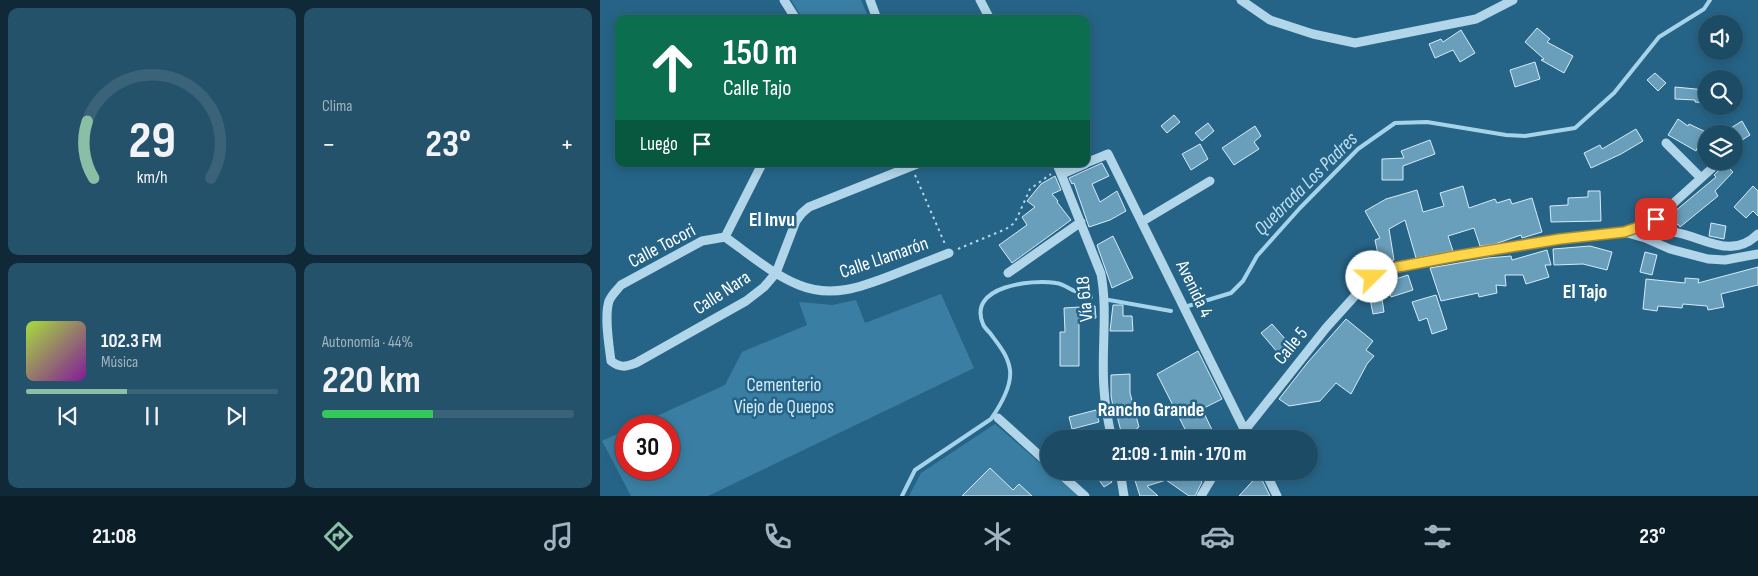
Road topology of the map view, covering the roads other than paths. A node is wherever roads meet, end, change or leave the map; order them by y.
1 (784, 0) edge
2 (870, 0) edge
3 (980, 0) edge
4 (1241, 0) edge
5 (1514, 0) edge
6 (793, 15) edge
7 (876, 15) edge
8 (988, 15) edge
9 (1666, 143) dead end
10 (1090, 162) edge
11 (760, 167) edge
12 (909, 167) edge
13 (1059, 169) edge
14 (1710, 170) edge
15 (1701, 178) junction
16 (1210, 181) dead end
17 (1143, 221) junction
18 (1081, 222) junction
19 (1624, 232) junction
20 (1758, 234) edge
21 (725, 237) junction
22 (949, 253) road end
23 (1758, 254) edge
24 (776, 273) junction
25 (1008, 273) dead end
26 (619, 367) joint
27 (998, 418) dead end
28 (1245, 429) joint
29 (1110, 430) edge
30 (1040, 456) edge
31 (1067, 480) edge
32 (1121, 480) edge
33 (1211, 480) edge
34 (1269, 480) edge
35 (1085, 496) edge
36 (1124, 496) edge
37 (1201, 496) edge
38 (1277, 496) edge

1 - 6 street
2 - 7 street
3 - 8 street
4 - 5 street
9 - 15 street
10 - 17 street, Avenida 4
11 - 21 street, Calle Tocori
12 - 24 street, Calle Nara
13 - 18 street, Vía 618
14 - 15 street
15 - 19 street
16 - 17 street
17 - 28 street, Avenida 4
18 - 25 street
18 - 29 street, Vía 618
19 - 20 street
19 - 23 street
19 - 28 street, Calle 5
21 - 24 street, Calle Llamarón
21 - 26 street, Calle Tocori
22 - 24 street, Calle Llamarón
24 - 26 street, Calle Nara
27 - 30 street
31 - 35 street
32 - 36 street
33 - 37 street
34 - 38 street

